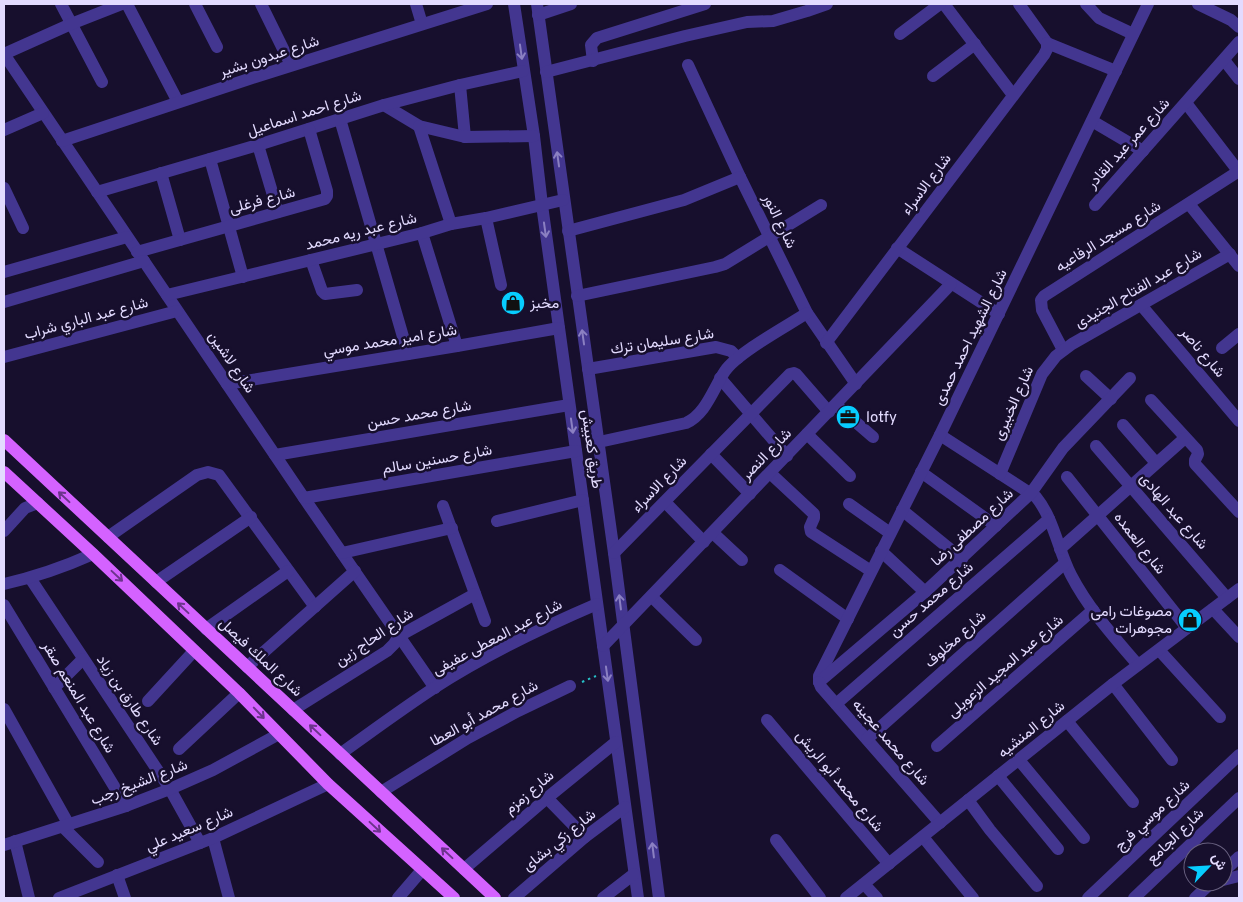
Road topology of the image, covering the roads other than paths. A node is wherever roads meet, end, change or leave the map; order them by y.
1 (60, 4) edge
2 (122, 4) edge
3 (127, 4) edge
4 (195, 4) edge
5 (416, 4) edge
6 (487, 4) edge
7 (514, 4) edge
8 (571, 4) edge
9 (705, 4) edge
10 (827, 4) edge
11 (940, 4) edge
12 (944, 4) edge
13 (1019, 4) edge
14 (1086, 4) edge
15 (1148, 4) edge
16 (1198, 4) edge
17 (264, 5) edge
18 (537, 10) edge
19 (71, 24) junction
20 (422, 24) junction
21 (1239, 27) edge
22 (900, 34) dead end
23 (1133, 34) junction
24 (1239, 42) edge
25 (1048, 43) junction
26 (975, 44) junction
27 (217, 47) dead end
28 (4, 54) edge
29 (1224, 60) junction
30 (593, 61) junction
31 (291, 65) junction
32 (688, 65) dead end
33 (1116, 71) junction
34 (523, 72) junction
35 (546, 72) junction
36 (933, 76) dead end
37 (1239, 79) edge
38 (102, 82) dead end
39 (460, 85) junction
40 (1013, 95) junction
41 (178, 102) junction
42 (1186, 103) junction
43 (384, 105) junction
44 (43, 113) junction
45 (340, 119) junction
46 (1092, 120) junction
47 (419, 126) junction
48 (309, 129) junction
49 (4, 130) edge
50 (534, 136) junction
51 (465, 137) junction
52 (62, 141) junction
53 (258, 145) junction
54 (1143, 151) junction
55 (210, 159) junction
56 (1239, 171) edge
57 (161, 173) junction
58 (740, 177) junction
59 (4, 188) edge
60 (97, 192) junction
61 (563, 200) junction
62 (1189, 204) junction
63 (542, 205) junction
64 (1095, 205) dead end
65 (820, 206) dead end
66 (278, 212) junction
67 (486, 218) junction
68 (451, 224) junction
69 (228, 226) junction
70 (23, 228) dead end
71 (568, 230) junction
72 (422, 233) junction
73 (127, 236) junction
74 (770, 236) junction
75 (180, 240) junction
76 (376, 245) junction
77 (897, 248) junction
78 (1230, 254) junction
79 (140, 256) junction
80 (311, 260) junction
81 (1239, 266) edge
82 (4, 272) edge
83 (243, 277) junction
84 (952, 284) junction
85 (501, 285) dead end
86 (357, 290) dead end
87 (167, 295) junction
88 (577, 296) junction
89 (4, 302) edge
90 (1141, 305) junction
91 (177, 311) junction
92 (807, 313) junction
93 (999, 314) junction
94 (559, 328) junction
95 (1239, 334) edge
96 (826, 343) junction
97 (457, 346) junction
98 (1222, 348) dead end
99 (1063, 350) junction
100 (408, 354) junction
101 (4, 357) edge
102 (738, 358) junction
103 (588, 369) junction
104 (1086, 376) dead end
105 (720, 378) junction
106 (1130, 378) dead end
107 (227, 384) junction
108 (856, 384) junction
109 (1111, 399) junction
110 (1151, 400) dead end
111 (569, 405) junction
112 (832, 408) junction
113 (751, 414) junction
114 (1239, 420) edge
115 (1123, 425) dead end
116 (807, 434) junction
117 (940, 435) junction
118 (873, 437) dead end
119 (1185, 438) junction
120 (4, 440) edge
121 (599, 442) junction
122 (1096, 446) dead end
123 (576, 451) junction
124 (711, 454) junction
125 (275, 455) junction
126 (787, 456) junction
127 (1156, 463) junction
128 (921, 472) junction
129 (770, 473) junction
130 (4, 474) edge
131 (1000, 474) junction
132 (850, 476) dead end
133 (1067, 477) dead end
134 (1131, 486) junction
135 (1031, 493) junction
136 (750, 494) junction
137 (304, 498) junction
138 (583, 500) junction
139 (664, 502) junction
140 (38, 503) junction
141 (849, 504) dead end
142 (442, 506) dead end
143 (902, 510) junction
144 (1239, 512) edge
145 (1097, 515) junction
146 (250, 518) junction
147 (1049, 519) junction
148 (497, 520) dead end
149 (996, 526) junction
150 (452, 528) junction
151 (4, 531) edge
152 (890, 533) junction
153 (108, 537) junction
154 (709, 537) junction
155 (1060, 549) junction
156 (881, 551) junction
157 (342, 553) junction
158 (614, 553) junction
159 (93, 554) junction
160 (962, 559) junction
161 (742, 560) dead end
162 (1065, 562) junction
163 (780, 570) dead end
164 (288, 571) junction
165 (355, 571) junction
166 (871, 571) junction
167 (30, 578) junction
168 (156, 582) junction
169 (4, 584) edge
170 (1239, 589) edge
171 (925, 592) junction
172 (475, 594) junction
173 (652, 597) junction
174 (1227, 598) junction
175 (597, 604) junction
176 (4, 606) edge
177 (315, 607) junction
178 (1213, 608) junction
179 (1093, 610) junction
180 (848, 618) junction
181 (485, 620) dead end
182 (623, 627) junction
183 (1187, 628) junction
184 (206, 629) junction
185 (399, 636) junction
186 (1239, 637) edge
187 (696, 640) dead end
188 (603, 646) junction
189 (194, 650) junction
190 (1159, 650) junction
191 (83, 659) junction
192 (1138, 666) junction
193 (247, 667) junction
194 (819, 682) junction
195 (1113, 684) junction
196 (570, 686) road end
197 (54, 688) junction
198 (435, 688) junction
199 (239, 693) junction
200 (148, 701) dead end
201 (836, 704) junction
202 (4, 709) edge
203 (293, 710) junction
204 (1220, 717) dead end
205 (767, 720) dead end
206 (1067, 721) junction
207 (279, 734) junction
208 (867, 739) junction
209 (616, 742) junction
210 (938, 746) dead end
211 (179, 749) dead end
212 (340, 754) junction
213 (1239, 755) edge
214 (1019, 760) junction
215 (1172, 760) dead end
216 (998, 776) junction
217 (328, 784) junction
218 (170, 789) junction
219 (381, 792) junction
220 (546, 798) junction
221 (1239, 798) edge
222 (968, 800) junction
223 (1132, 802) dead end
224 (126, 806) junction
225 (625, 807) junction
226 (940, 823) junction
227 (650, 824) junction
228 (66, 826) junction
229 (628, 827) junction
230 (585, 837) junction
231 (923, 837) junction
232 (213, 838) junction
233 (1084, 838) dead end
234 (776, 840) dead end
235 (200, 843) junction
236 (9, 844) edge
237 (1058, 849) dead end
238 (98, 862) dead end
239 (889, 864) junction
240 (464, 869) junction
241 (422, 870) junction
242 (634, 874) junction
243 (117, 875) junction
244 (864, 884) junction
245 (1037, 886) dead end
246 (29, 898) edge
247 (59, 898) edge
248 (126, 898) edge
249 (229, 898) edge
250 (398, 898) edge
251 (454, 898) edge
252 (495, 898) edge
253 (514, 898) edge
254 (603, 898) edge
255 (638, 898) edge
256 (659, 898) edge
257 (820, 898) edge
258 (846, 898) edge
259 (877, 898) edge
260 (973, 898) edge
261 (1088, 898) edge
262 (1134, 898) edge

1 - 19 street
2 - 19 street
3 - 41 street
4 - 27 street
5 - 20 street
6 - 20 street, شارع عبدون بشير
7 -> 34 street, طريق كعبيش
8 - 18 street
9 - 30 street
10 - 30 street
11 - 22 street
12 - 26 street
13 - 25 street
14 - 23 street
15 - 23 street, شارع الشهيد احمد حمدى
16 - 21 street
17 - 31 street
18 - 35 street, طريق كعبيش
19 - 28 street
19 - 38 street
20 - 31 street, شارع عبدون بشير
23 - 33 street, شارع الشهيد احمد حمدى
24 - 29 street, شارع عمر عبد القادر
25 - 33 street
25 - 40 street, شارع الاسراء
26 - 36 street
26 - 40 street
28 - 44 street, شارع لاشين
29 - 37 street
29 - 42 street, شارع عمر عبد القادر
30 - 35 street
31 - 41 street, شارع عبدون بشير
32 - 58 street, شارع النور
33 - 46 street, شارع الشهيد احمد حمدى
34 - 39 street, شارع احمد اسماعيل
34 - 50 street, طريق كعبيش
61 -> 35 street, طريق كعبيش
39 - 43 street, شارع احمد اسماعيل
39 - 51 street
40 - 77 street, شارع الاسراء
41 - 52 street, شارع عبدون بشير
42 - 54 street, شارع عمر عبد القادر
42 - 56 street
43 - 45 street, شارع احمد اسماعيل
43 - 47 street
44 - 49 street
44 - 52 street, شارع لاشين
45 - 48 street, شارع احمد اسماعيل
45 - 76 street
46 - 54 street
46 - 93 street, شارع الشهيد احمد حمدى
47 - 51 street
47 - 68 street
48 - 53 street, شارع احمد اسماعيل
48 - 66 street, شارع فرغلى
50 - 51 street
50 - 63 street, طريق كعبيش
52 - 60 street, شارع لاشين
53 - 55 street, شارع احمد اسماعيل
53 - 66 street
54 - 64 street, شارع عمر عبد القادر
55 - 57 street, شارع احمد اسماعيل
55 - 69 street
56 - 62 street, شارع مسجد الرفاعيه
57 - 60 street, شارع احمد اسماعيل
57 - 75 street
58 - 71 street
58 - 74 street, شارع النور
59 - 70 street
60 - 73 street, شارع لاشين
61 - 63 street, شارع عبد ريه محمد
61 - 71 street, طريق كعبيش
62 - 78 street
62 - 99 street, شارع مسجد الرفاعيه
63 - 67 street, شارع عبد ريه محمد
63 -> 94 street, طريق كعبيش
65 - 74 street
66 - 69 street, شارع فرغلى
67 - 68 street, شارع عبد ريه محمد
67 - 85 street
68 - 72 street, شارع عبد ريه محمد
69 - 75 street, شارع فرغلى
69 - 83 street
71 - 88 street, طريق كعبيش
72 - 76 street, شارع عبد ريه محمد
72 - 97 street
73 - 79 street, شارع لاشين
73 - 82 street
74 - 88 street
74 - 92 street, شارع النور
75 - 79 street, شارع فرغلى
76 - 80 street, شارع عبد ريه محمد
76 - 100 street
77 - 84 street
77 - 96 street, شارع الاسراء
78 - 81 street
78 - 90 street, شارع عبد الفتاح الجنيدى
79 - 87 street, شارع لاشين
79 - 89 street, شارع فرغلى
80 - 83 street, شارع عبد ريه محمد
80 - 86 street
83 - 87 street, شارع عبد ريه محمد
84 - 93 street
84 - 108 street, شارع النصر
87 - 91 street, شارع لاشين
103 -> 88 street, طريق كعبيش
90 - 99 street, شارع عبد الفتاح الجنيدى
90 - 114 street, شارع ناصر
91 - 101 street, شارع عبد الباري شراب
91 - 107 street, شارع لاشين
92 - 96 street, شارع النور
92 - 102 street
93 - 117 street, شارع الشهيد احمد حمدى
94 - 97 street, شارع امير محمد موسي
94 - 111 street, طريق كعبيش
95 - 98 street
96 - 108 street, شارع النور
97 - 100 street, شارع امير محمد موسي
99 - 131 street, شارع الخبيرى
100 - 107 street, شارع امير محمد موسي
102 - 103 street, شارع سليمان ترك
102 - 105 street
103 - 121 street, طريق كعبيش
104 - 109 street
105 - 113 street
105 - 121 street
106 - 109 street, شارع مصطفى رضا
107 - 125 street, شارع لاشين
108 - 112 street, شارع النصر
109 - 135 street, شارع مصطفى رضا
110 - 119 street
111 -> 123 street, طريق كعبيش
111 - 125 street, شارع محمد حسن
112 - 113 street, شارع الاسراء
112 - 116 street, شارع النصر
112 - 118 street
113 - 124 street, شارع الاسراء
113 - 126 street
115 - 127 street
116 - 126 street, شارع النصر
116 - 132 street
117 - 128 street, شارع الشهيد احمد حمدى
117 - 131 street
119 - 127 street
119 - 144 street
153 -> 120 main road, شارع الملك فيصل
121 - 158 street, طريق كعبيش
122 - 134 street, شارع عبد الهادى
123 - 137 street, شارع حسنين سالم
123 - 138 street, طريق كعبيش
124 - 136 street
124 - 139 street, شارع الاسراء
125 - 137 street, شارع لاشين
126 - 129 street, شارع النصر
127 - 134 street
128 - 143 street, شارع الشهيد احمد حمدى
128 - 149 street
129 - 136 street, شارع النصر
129 - 166 street
130 - 140 main road
131 - 135 street
133 - 145 street, شارع العمده
134 - 145 street
134 - 174 street, شارع عبد الهادى
135 - 147 street
135 - 149 street, شارع مصطفى رضا
136 - 154 street, شارع النصر
137 - 157 street, شارع لاشين
138 - 148 street
138 - 175 street, طريق كعبيش
139 - 154 street
139 - 158 street, شارع الاسراء
140 - 151 street
140 - 159 main road
141 - 152 street
142 - 150 street
143 - 152 street, شارع الشهيد احمد حمدى
143 - 160 street
145 - 155 street
145 - 183 street, شارع العمده
146 - 153 street
146 - 164 street
146 - 168 street
147 - 155 street
147 - 201 street, شارع محمد حسن
149 - 160 street, شارع مصطفى رضا
150 - 157 street
150 - 172 street
152 - 156 street, شارع الشهيد احمد حمدى
153 - 168 main road, شارع الملك فيصل
154 - 161 street
154 - 173 street, شارع النصر
155 - 162 street
156 - 166 street, شارع الشهيد احمد حمدى
156 - 171 street
157 - 165 street, شارع لاشين
182 -> 158 street, طريق كعبيش
159 - 167 street
159 -> 189 main road
160 - 171 street, شارع مصطفى رضا
162 - 179 street
162 - 208 street, شارع مخلوف
163 - 180 street
164 - 177 street
164 - 184 street
165 - 177 street
165 - 185 street, شارع لاشين
166 - 180 street, شارع الشهيد احمد حمدى
167 - 169 street
167 - 191 street, شارع طارق بن زياد
184 -> 168 main road, شارع الملك فيصل
170 - 174 street, شارع المنشيه
171 - 194 street, شارع مصطفى رضا
172 - 181 street
172 - 185 street, شارع الحاج زين
173 - 182 street, شارع النصر
173 - 187 street
174 - 178 street, شارع المنشيه
175 - 188 street, طريق كعبيش
175 - 198 street, شارع عبد المعطى عفيفى
176 - 197 street, شارع عبد المنعم صقر
177 - 193 street
178 - 183 street, شارع المنشيه
178 - 186 street
179 - 192 street
179 - 210 street, شارع عبد المجيد الزعويلى
180 - 194 street, شارع الشهيد احمد حمدى
182 - 188 street, شارع النصر
182 - 227 street, طريق كعبيش
183 - 190 street, شارع المنشيه
184 - 193 main road, شارع الملك فيصل
185 - 198 street, شارع لاشين
185 - 203 street, شارع الحاج زين
188 -> 209 street, طريق كعبيش
189 - 199 main road
189 - 200 street
190 - 192 street, شارع المنشيه
190 - 204 street
191 - 197 street
191 - 218 street, شارع طارق بن زياد
192 - 195 street, شارع المنشيه
193 - 203 main road, شارع الملك فيصل
194 - 201 street, شارع محمد عجينه
195 - 206 street, شارع المنشيه
195 - 215 street
196 - 219 street, شارع محمد أبو العطا
197 - 224 street, شارع عبد المنعم صقر
198 - 212 street, شارع عبد المعطى عفيفى
199 -> 207 main road
199 - 211 street
201 - 208 street, شارع محمد عجينه
202 - 228 street
212 -> 203 main road, شارع الملك فيصل
205 - 239 street, شارع محمد أبو الريش
206 - 214 street, شارع المنشيه
206 - 223 street
207 - 217 main road
207 - 218 street, شارع الشيخ رجب
208 - 226 street, شارع محمد عجينه
209 - 220 street, شارع زمزم
209 - 225 street, طريق كعبيش
212 - 219 main road, شارع الملك فيصل
213 - 261 street, شارع موسي فرج
214 - 216 street, شارع المنشيه
214 - 233 street
216 - 222 street, شارع المنشيه
216 - 237 street
217 - 232 street, شارع سعيد علي
217 -> 241 main road
218 - 224 street, شارع الشيخ رجب
218 - 235 street, شارع طارق بن زياد
240 -> 219 main road, شارع الملك فيصل
220 - 230 street
220 - 240 street, شارع زمزم
221 - 262 street, شارع الجامع
222 - 226 street, شارع المنشيه
222 - 245 street
224 - 228 street, شارع الشيخ رجب
225 - 229 street, طريق كعبيش
225 - 230 street, شارع زكي بشاى
226 - 231 street, شارع المنشيه
227 - 229 street
256 -> 227 street, طريق كعبيش
228 - 236 street, شارع الشيخ رجب
228 - 238 street
229 - 242 street, طريق كعبيش
230 - 253 street, شارع زكي بشاى
231 - 239 street, شارع المنشيه
231 - 260 street
232 - 235 street, شارع سعيد علي
232 - 249 street
234 - 257 street
235 - 243 street, شارع سعيد علي
236 - 246 street
239 - 244 street, شارع المنشيه
240 - 252 main road, شارع الملك فيصل
241 - 250 street
241 - 251 main road
242 - 254 street
242 - 255 street, طريق كعبيش
243 - 247 street, شارع سعيد علي
243 - 248 street
244 - 258 street, شارع المنشيه
244 - 259 street

